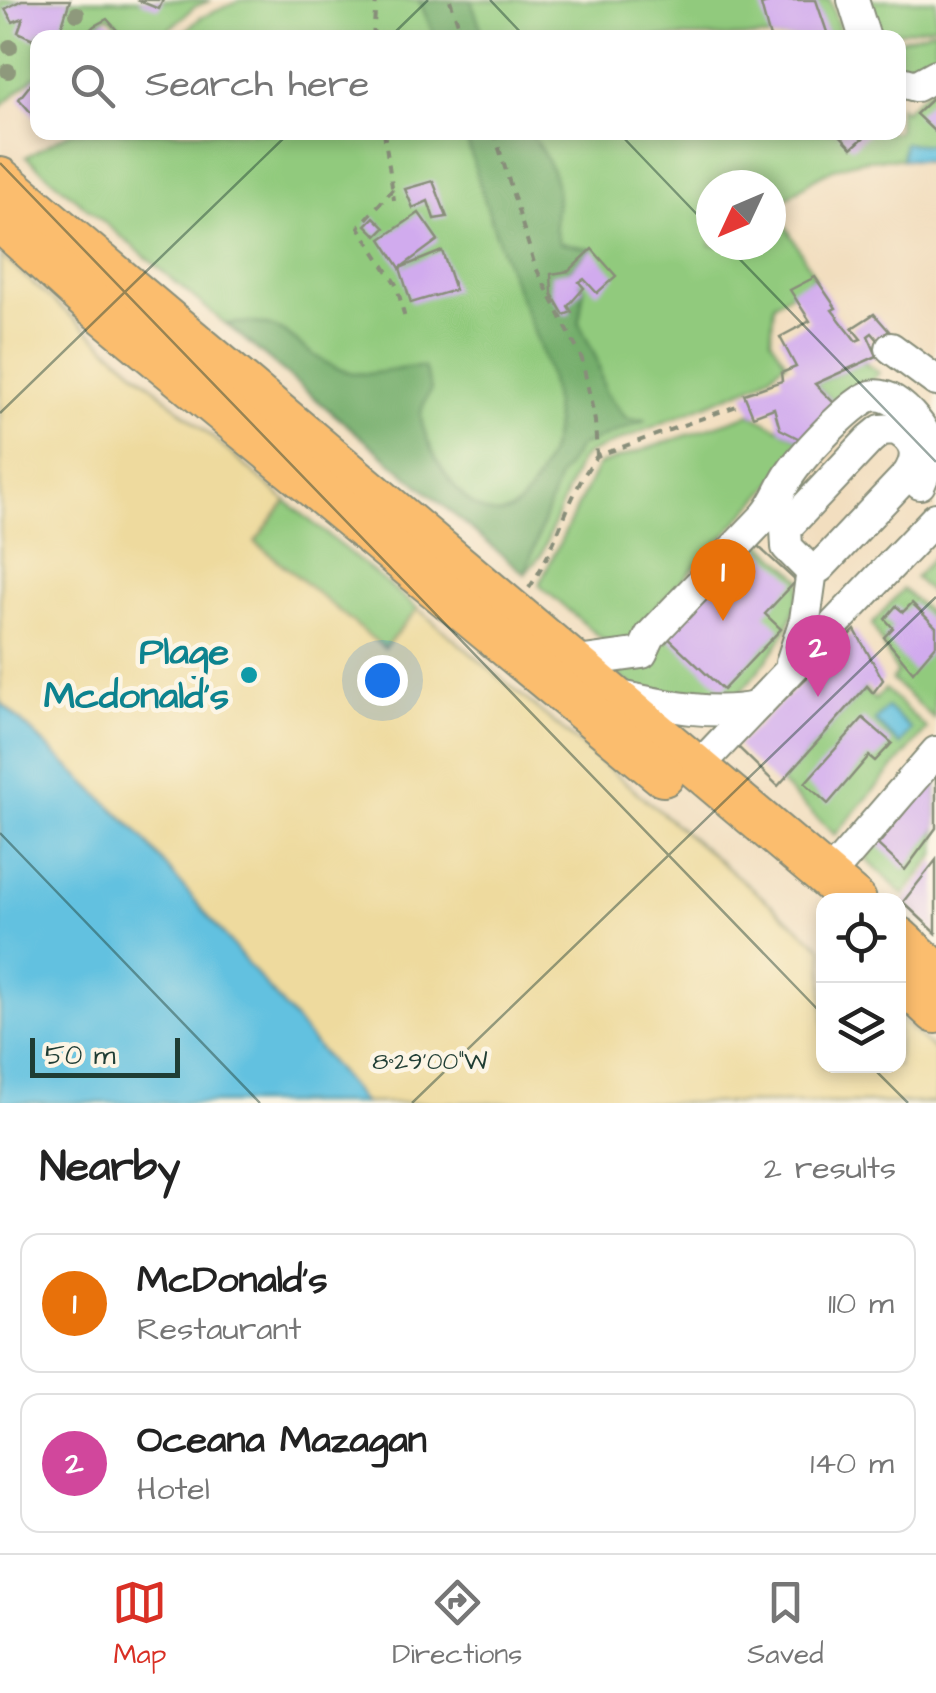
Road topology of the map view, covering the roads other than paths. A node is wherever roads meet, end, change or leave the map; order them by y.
1 (852, 0) edge
2 (863, 30) edge
3 (936, 75) edge
4 (906, 83) edge
5 (0, 179) edge
6 (0, 220) edge
7 (890, 348) dead end
8 (936, 381) edge
9 (921, 486) edge
10 (936, 518) edge
11 (812, 570) junction
12 (577, 662) junction
13 (786, 675) junction
14 (615, 695) junction
15 (755, 707) junction
16 (936, 752) edge
17 (698, 767) junction
18 (832, 893) edge
19 (833, 893) edge
20 (838, 893) edge
21 (906, 945) edge
22 (936, 973) edge
23 (904, 983) edge
24 (936, 1012) edge

1 - 2 street
3 - 4 street
5 - 12 highway
6 - 18 highway
7 - 8 street
9 - 11 street
9 - 11 street
9 - 12 street
10 - 13 street
11 - 13 street
12 - 14 highway
13 - 15 street
14 - 15 street
14 - 17 highway
15 - 17 street
16 - 20 street
17 - 19 highway
21 - 22 highway
23 - 24 highway

